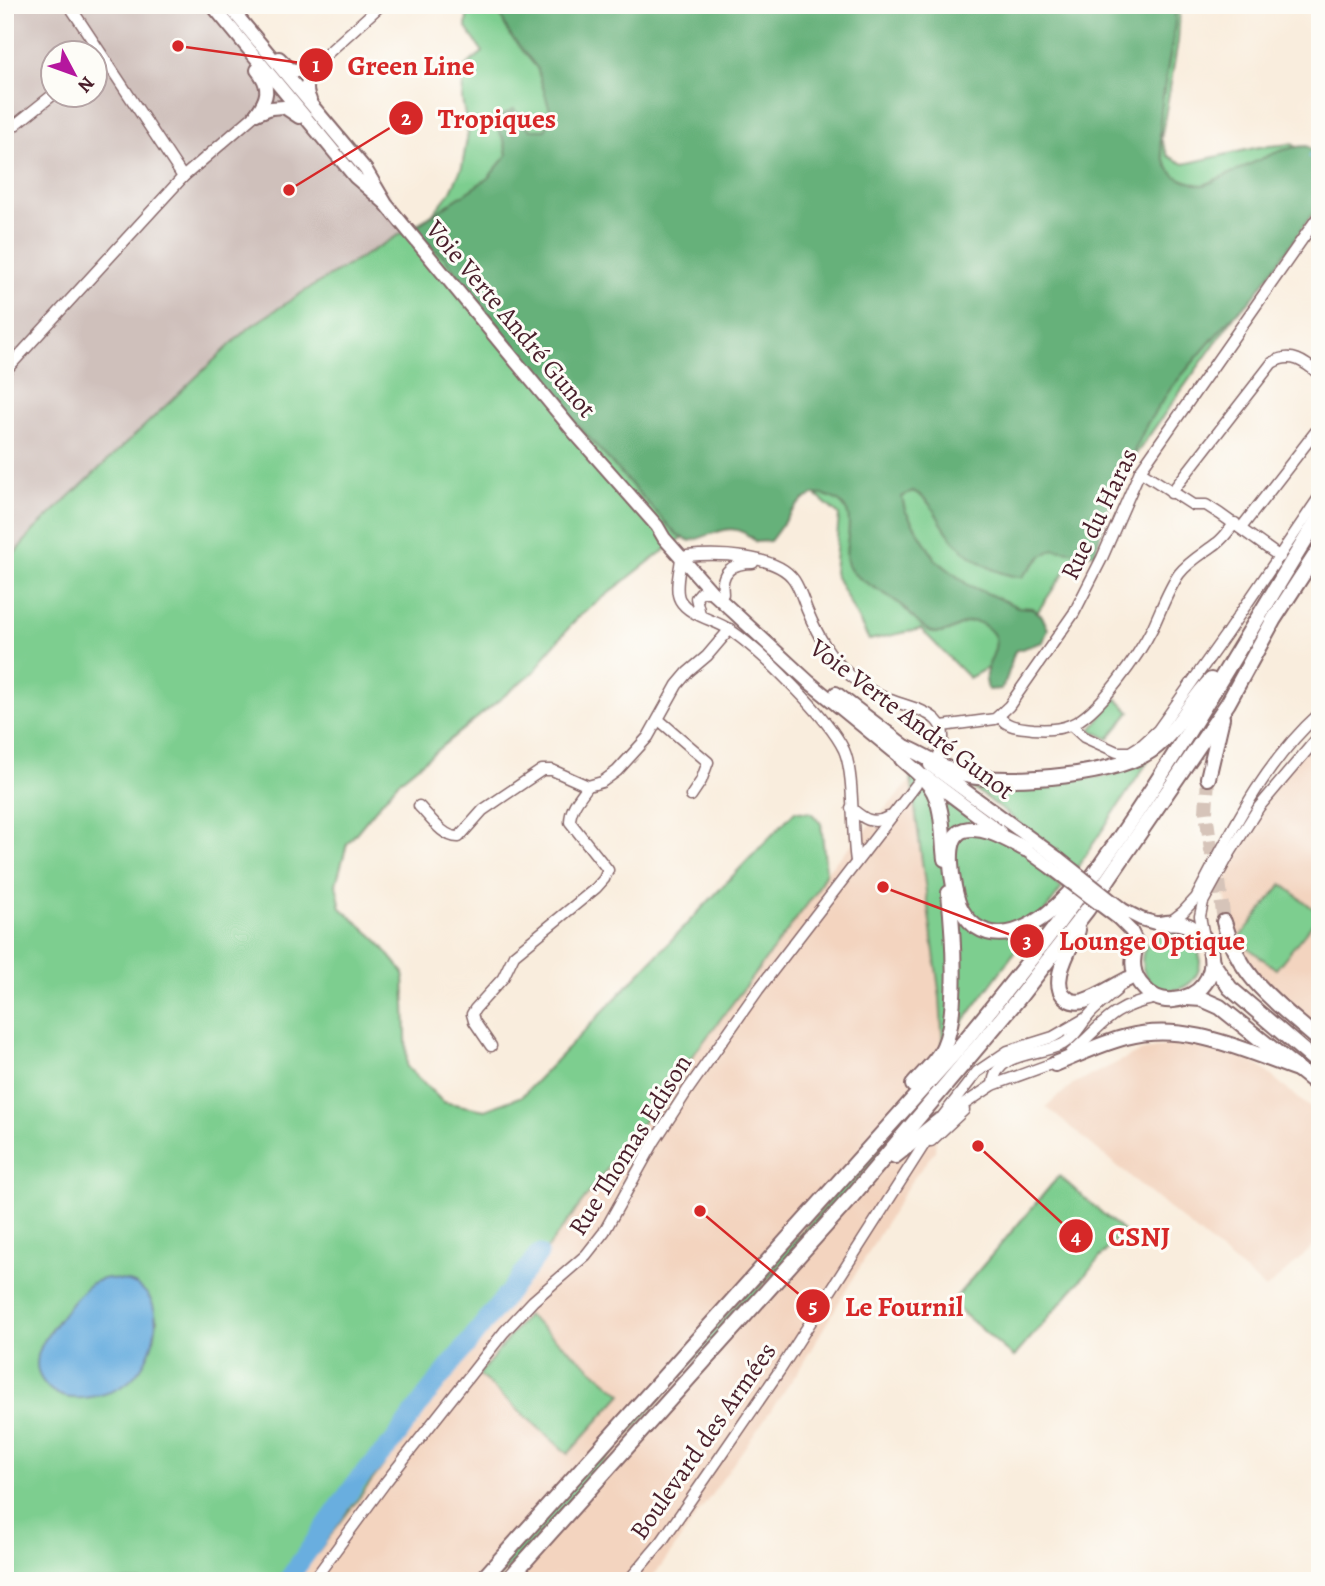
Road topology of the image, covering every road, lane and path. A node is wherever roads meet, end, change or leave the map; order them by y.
1 (69, 5) edge
2 (381, 5) edge
3 (222, 8) edge
4 (87, 38) edge
5 (318, 62) junction
6 (108, 72) edge
7 (38, 106) edge
8 (256, 114) junction
9 (326, 124) junction
10 (5, 132) edge
11 (321, 137) junction
12 (183, 177) junction
13 (386, 204) junction
14 (1320, 214) edge
15 (5, 371) edge
16 (1320, 375) edge
17 (1320, 426) edge
18 (1140, 471) junction
19 (1171, 493) junction
20 (1320, 496) edge
21 (1319, 518) edge
22 (1238, 526) junction
23 (1320, 548) edge
24 (684, 557) junction
25 (1280, 557) junction
26 (766, 564) junction
27 (718, 593) junction
28 (700, 614) junction
29 (730, 629) junction
30 (1211, 680) junction
31 (1224, 708) junction
32 (1320, 713) edge
33 (999, 716) junction
34 (659, 720) junction
35 (1071, 725) junction
36 (942, 726) junction
37 (1320, 735) edge
38 (1289, 743) junction
39 (1282, 752) junction
40 (905, 754) junction
41 (939, 755) dead end
42 (1299, 760) junction
43 (1208, 778) tunnel mouth
44 (916, 785) dead end
45 (588, 786) junction
46 (691, 796) dead end
47 (419, 807) dead end
48 (851, 808) junction
49 (894, 813) junction
50 (1025, 849) junction
51 (856, 861) junction
52 (1056, 864) junction
53 (1087, 910) junction
54 (1121, 914) junction
55 (1224, 922) tunnel mouth
56 (1164, 923) junction
57 (1205, 937) junction
58 (1137, 943) joint
59 (1212, 962) junction
60 (1131, 975) junction
61 (1157, 998) junction
62 (1187, 998) junction
63 (1086, 1018) junction
64 (1320, 1041) edge
65 (491, 1046) dead end
66 (1036, 1052) junction
67 (1055, 1064) junction
68 (1320, 1065) edge
69 (1297, 1069) junction
70 (1026, 1072) junction
71 (993, 1085) junction
72 (1320, 1087) edge
73 (984, 1091) junction
74 (939, 1121) junction
75 (923, 1148) junction
76 (839, 1180) junction
77 (853, 1195) junction
78 (313, 1581) edge
79 (481, 1581) edge
80 (507, 1581) edge
81 (628, 1581) edge

1 - 4 street
2 - 5 street
3 - 5 main road
3 - 8 main road
3 - 9 main road, Voie Verte André Gunot
3 - 11 main road, Voie Verte André Gunot
5 - 9 main road
6 - 12 street
7 - 10 street
8 - 11 main road
8 - 12 street
9 - 13 main road, Voie Verte André Gunot
11 - 13 main road, Voie Verte André Gunot
12 - 15 street
13 - 24 main road, Voie Verte André Gunot
14 - 18 street, Rue du Haras
16 - 19 street
17 - 22 street
18 - 19 street
18 - 33 street, Rue du Haras
19 - 22 street
20 - 25 street
21 - 30 highway
21 - 76 highway
22 - 25 street
22 - 35 street
23 - 31 highway
24 - 26 street
24 - 27 main road, Voie Verte André Gunot
24 - 28 street
25 - 35 street
26 - 27 street
26 - 36 street
27 - 28 street
27 - 40 main road, Voie Verte André Gunot
28 - 29 street
29 - 34 street
29 - 48 street
30 - 40 highway
30 - 50 highway
31 - 43 highway
31 - 53 highway
32 - 38 street
33 - 35 street
33 - 36 street
34 - 45 street
34 - 46 street
36 - 41 street
37 - 42 street
38 - 39 street
38 - 42 street
39 - 42 street
39 - 56 street
40 - 50 main road, Voie Verte André Gunot
40 - 52 main road, Voie Verte André Gunot
40 - 76 highway
42 - 57 street
44 - 49 street, Rue Thomas Edison
45 - 47 street
45 - 65 street
48 - 49 street
48 - 51 street
49 - 51 street, Rue Thomas Edison
50 - 52 main road, Voie Verte André Gunot
51 - 78 street, Rue Thomas Edison
52 - 54 main road, Voie Verte André Gunot, bridge
53 - 60 highway
53 - 77 highway
54 - 56 main road, Voie Verte André Gunot
54 - 58 main road, Voie Verte André Gunot
55 - 64 highway
56 - 57 highway
57 - 59 highway
58 - 60 highway
59 - 62 highway
59 - 68 highway
60 - 61 highway
60 - 63 street
61 - 62 highway
61 - 67 street
62 - 69 highway
63 - 66 street
63 - 74 street, Boulevard des Armées
66 - 70 street
66 - 71 street
67 - 69 highway
67 - 70 street
69 - 72 highway
70 - 71 street
71 - 73 street
73 - 74 street
73 - 75 street, Boulevard des Armées
74 - 75 street, Boulevard des Armées
74 - 77 highway
75 - 81 street, Boulevard des Armées
76 - 79 highway
77 - 80 highway

